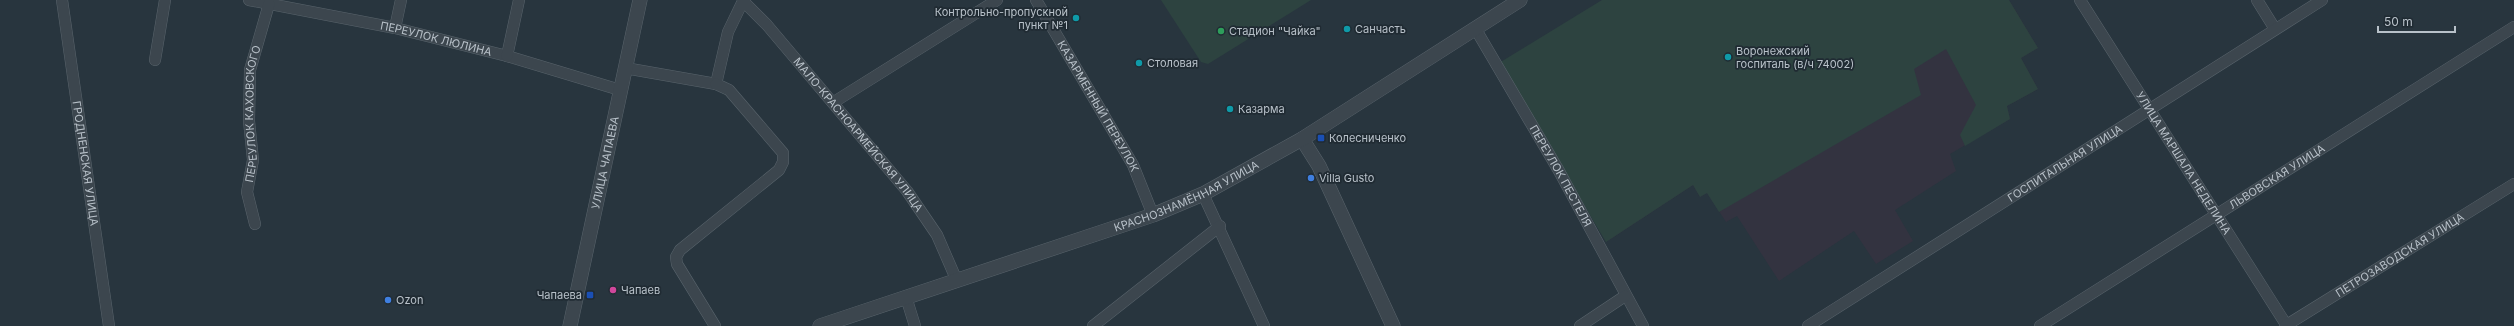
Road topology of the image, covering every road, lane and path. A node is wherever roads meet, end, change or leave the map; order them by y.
1 (62, 0) edge
2 (165, 0) edge
3 (249, 0) edge
4 (401, 0) edge
5 (519, 0) edge
6 (640, 0) edge
7 (997, 0) edge
8 (1036, 0) edge
9 (1520, 0) edge
10 (2080, 0) edge
11 (2257, 0) edge
12 (2322, 0) edge
13 (743, 1) edge
14 (282, 3) edge
15 (269, 4) junction
16 (2514, 27) edge
17 (395, 28) junction
18 (1475, 28) junction
19 (2275, 29) junction
20 (506, 56) junction
21 (155, 60) dead end
22 (625, 68) junction
23 (716, 84) junction
24 (620, 90) junction
25 (834, 102) junction
26 (2149, 108) junction
27 (1302, 139) junction
28 (2514, 184) edge
29 (1203, 194) junction
30 (1153, 215) junction
31 (2217, 216) junction
32 (255, 224) dead end
33 (1220, 226) junction
34 (957, 281) junction
35 (1625, 296) junction
36 (906, 297) junction
37 (109, 326) edge
38 (570, 326) edge
39 (715, 326) edge
40 (820, 326) edge
41 (915, 326) edge
42 (1093, 326) edge
43 (1264, 326) edge
44 (1393, 326) edge
45 (1580, 326) edge
46 (1643, 326) edge
47 (1808, 326) edge
48 (2040, 326) edge
49 (2286, 326) edge

1 - 37 street, ГРОДНЕНСКАЯ УЛИЦА
2 - 21 street
3 - 15 street, ПЕРЕУЛОК ЛЮЛИНА
4 - 17 street
5 - 20 street
6 - 22 street, УЛИЦА ЧАПАЕВА
7 - 25 street
8 - 30 street, КАЗАРМЕННЫЙ ПЕРЕУЛОК
9 - 18 street, КРАСНОЗНАМЁННАЯ УЛИЦА
10 - 26 street, УЛИЦА МАРШАЛА НЕДЕЛИНА
11 - 19 street
12 - 19 street, ГОСПИТАЛЬНАЯ УЛИЦА
13 - 23 street, МАЛО-КРАСНОАРМЕЙСКАЯ УЛИЦА
13 - 25 street, МАЛО-КРАСНОАРМЕЙСКАЯ УЛИЦА
14 - 15 street, ПЕРЕУЛОК ЛЮЛИНА
14 - 17 street, ПЕРЕУЛОК ЛЮЛИНА
15 - 32 street, ПЕРЕУЛОК КАХОВСКОГО
16 - 31 street, ЛЬВОВСКАЯ УЛИЦА
17 - 20 street, ПЕРЕУЛОК ЛЮЛИНА
18 - 27 street, КРАСНОЗНАМЁННАЯ УЛИЦА
18 - 35 street, ПЕРЕУЛОК ПЕСТЕЛЯ
19 - 26 street, ГОСПИТАЛЬНАЯ УЛИЦА
20 - 24 street, ПЕРЕУЛОК ЛЮЛИНА
22 - 23 street
22 - 24 street, УЛИЦА ЧАПАЕВА
23 - 39 street
24 - 38 street, УЛИЦА ЧАПАЕВА
25 - 34 street, МАЛО-КРАСНОАРМЕЙСКАЯ УЛИЦА
26 - 31 street, УЛИЦА МАРШАЛА НЕДЕЛИНА
26 - 47 street, ГОСПИТАЛЬНАЯ УЛИЦА
27 - 29 street, КРАСНОЗНАМЁННАЯ УЛИЦА
27 - 44 street
28 - 49 street, ПЕТРОЗАВОДСКАЯ УЛИЦА
29 - 30 street, КРАСНОЗНАМЁННАЯ УЛИЦА
29 - 33 street
30 - 34 street, КРАСНОЗНАМЁННАЯ УЛИЦА
31 - 48 street, ЛЬВОВСКАЯ УЛИЦА
31 - 49 street, УЛИЦА МАРШАЛА НЕДЕЛИНА
33 - 42 street
33 - 43 street
34 - 36 street, КРАСНОЗНАМЁННАЯ УЛИЦА
35 - 45 street
35 - 46 street, ПЕРЕУЛОК ПЕСТЕЛЯ
36 - 40 street, КРАСНОЗНАМЁННАЯ УЛИЦА
36 - 41 street

